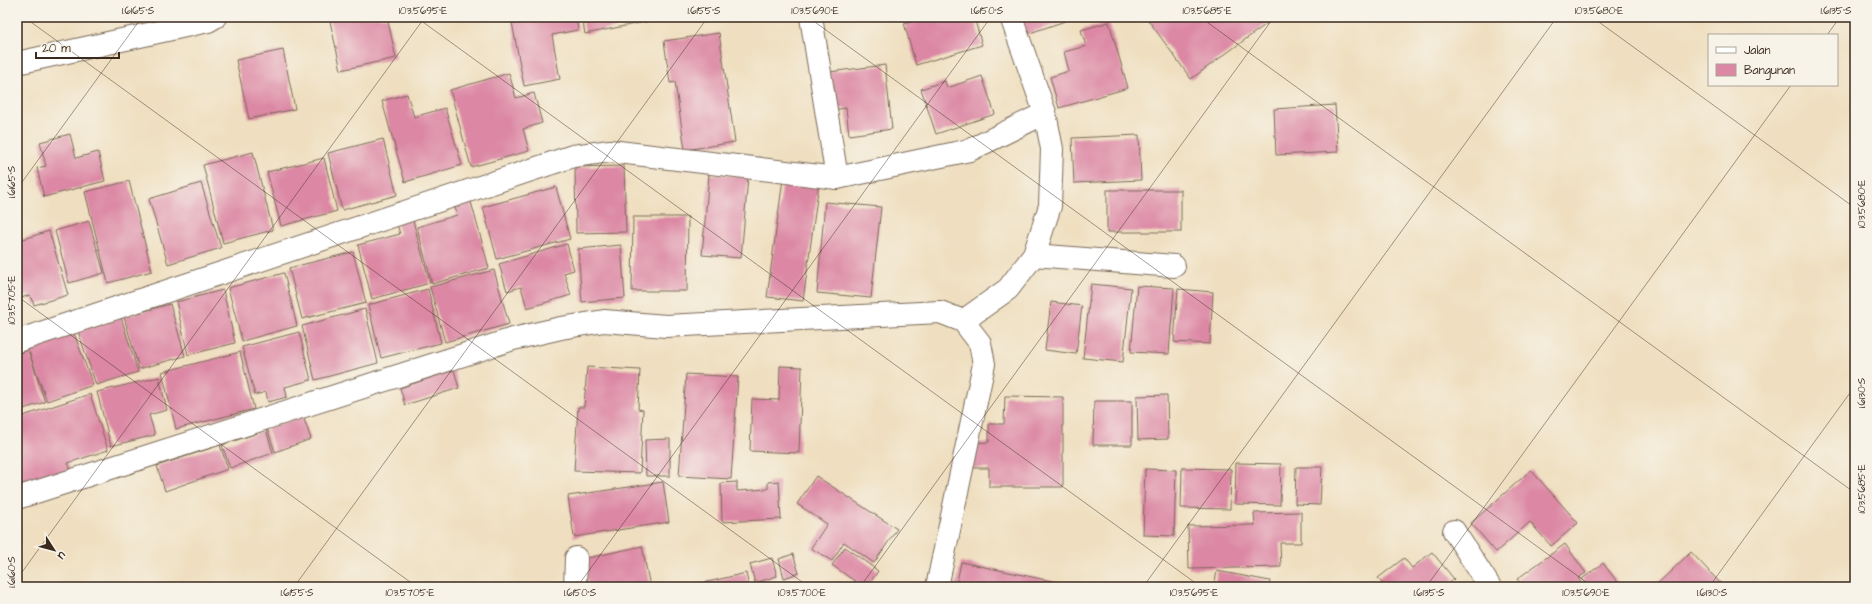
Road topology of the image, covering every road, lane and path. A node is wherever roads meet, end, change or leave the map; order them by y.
1 (215, 17) edge
2 (811, 17) edge
3 (1011, 17) edge
4 (17, 63) edge
5 (1045, 112) junction
6 (837, 178) junction
7 (1034, 255) junction
8 (1174, 266) dead end
9 (963, 321) junction
10 (17, 342) edge
11 (17, 498) edge
12 (1454, 531) dead end
13 (576, 558) dead end
14 (575, 587) edge
15 (937, 587) edge
16 (1490, 587) edge

1 - 4 street
2 - 6 street
3 - 5 street
5 - 6 street
5 - 7 street
6 - 10 street
7 - 8 street
7 - 9 street
9 - 11 street
9 - 15 street
12 - 16 street
13 - 14 street

